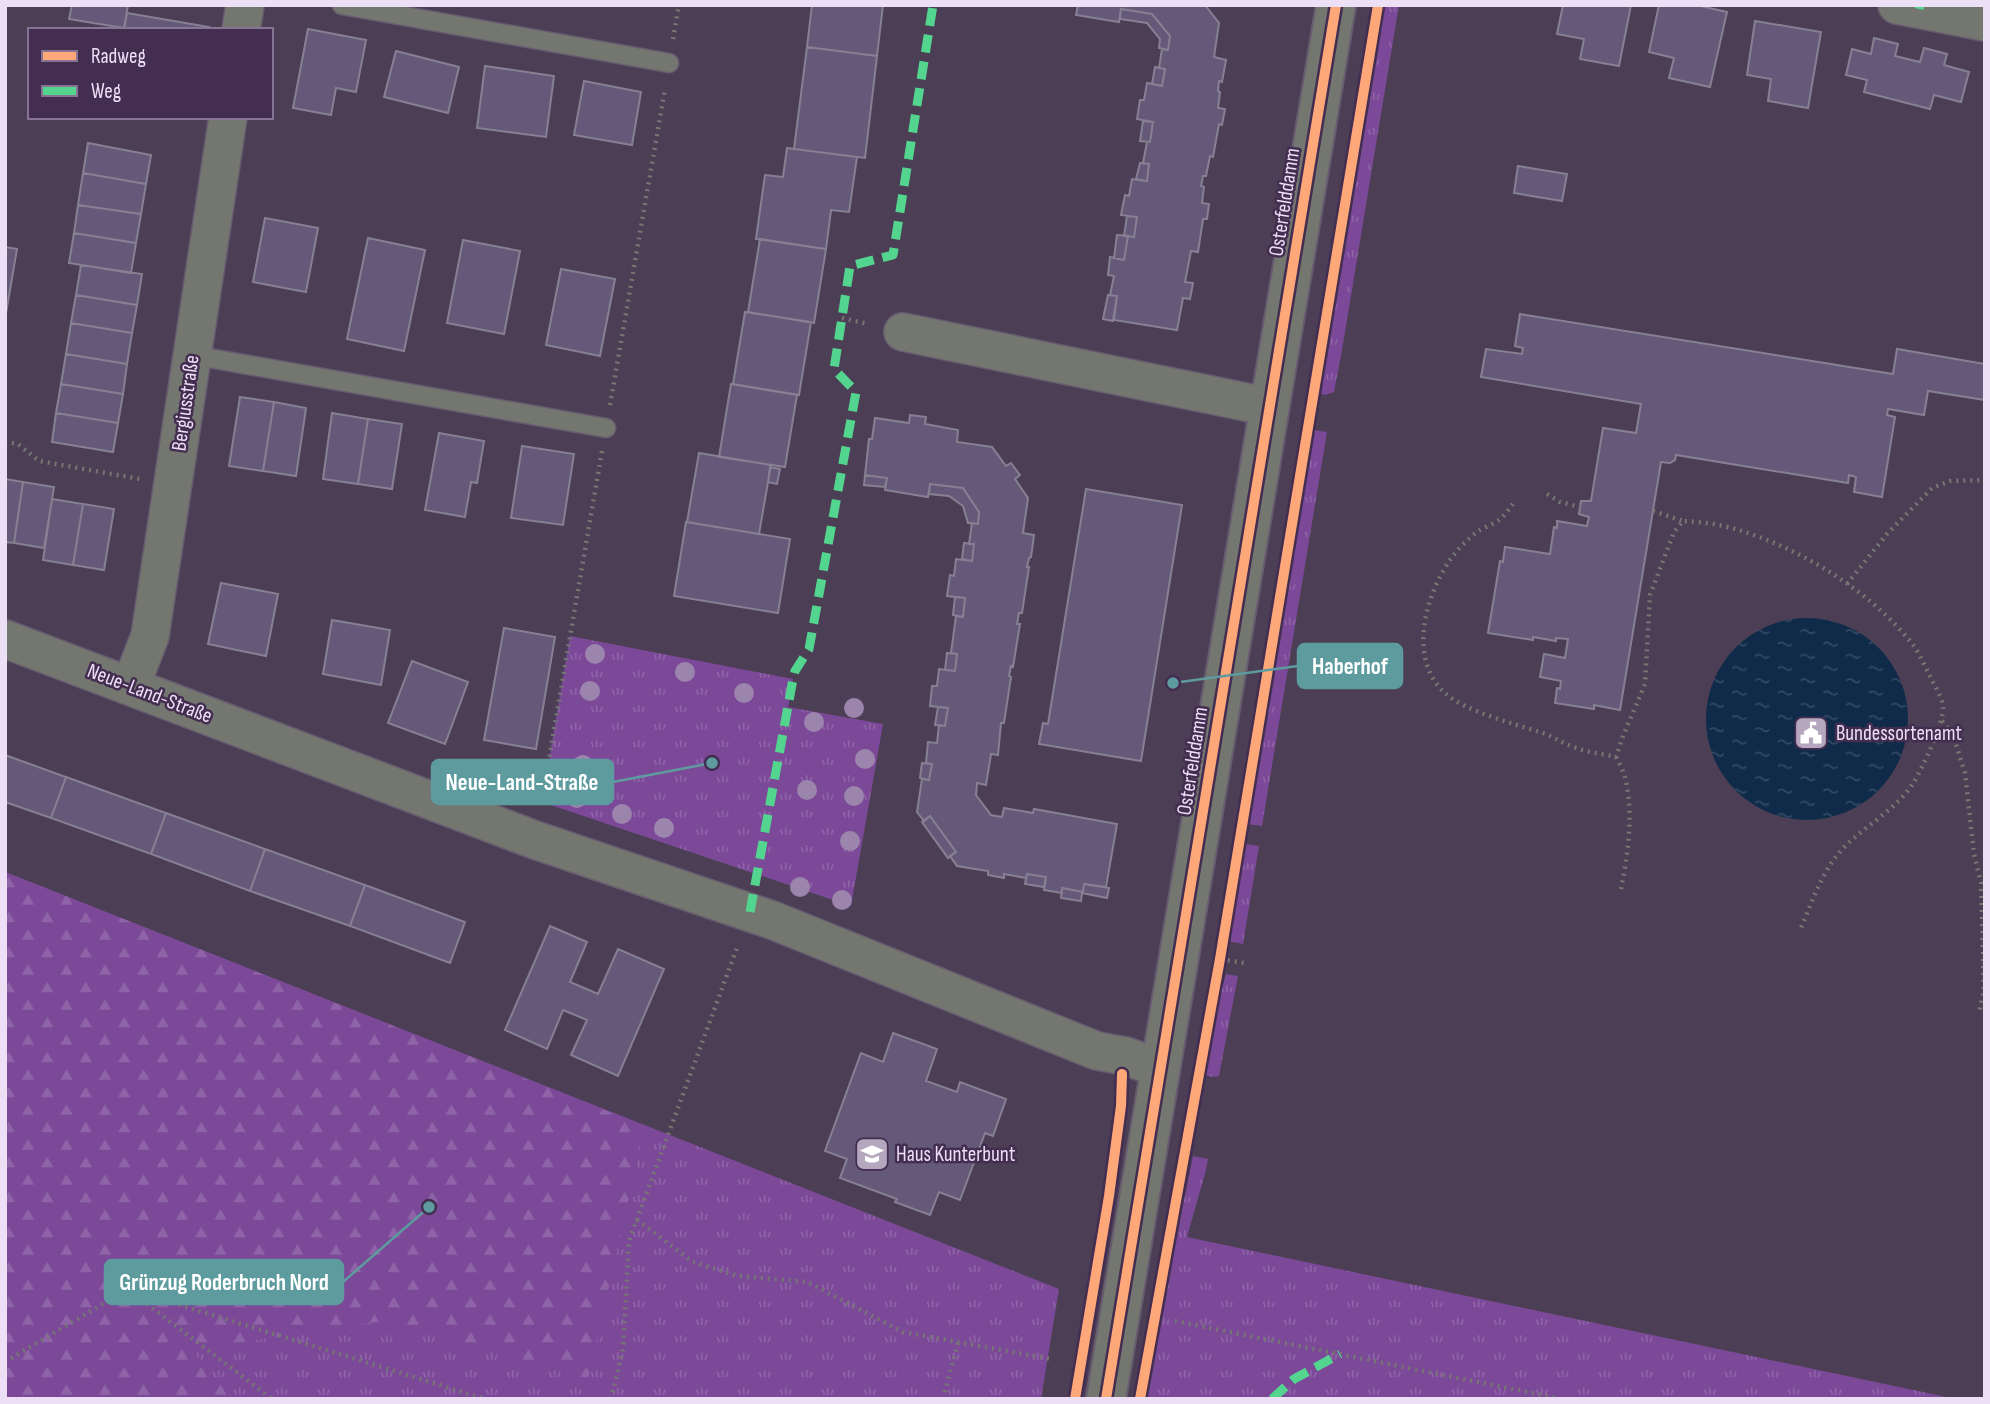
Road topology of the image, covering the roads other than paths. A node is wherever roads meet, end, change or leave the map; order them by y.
1 (245, 5) edge
2 (342, 5) edge
3 (1336, 5) edge
4 (1912, 7) edge
5 (1985, 22) edge
6 (242, 28) edge
7 (669, 63) dead end
8 (228, 119) edge
9 (903, 332) dead end
10 (192, 355) junction
11 (1270, 407) junction
12 (606, 428) dead end
13 (5, 639) edge
14 (131, 685) junction
15 (1160, 1069) junction
16 (1106, 1399) edge

1 - 6 street
2 - 7 lane
3 - 11 street, Osterfelddamm
4 - 5 street
8 - 10 street, Bergiusstraße
9 - 11 street
10 - 12 lane
10 - 14 street, Bergiusstraße
11 - 15 street, Osterfelddamm
13 - 14 street, Neue-Land-Straße
14 - 15 street, Neue-Land-Straße
15 - 16 street, Osterfelddamm

